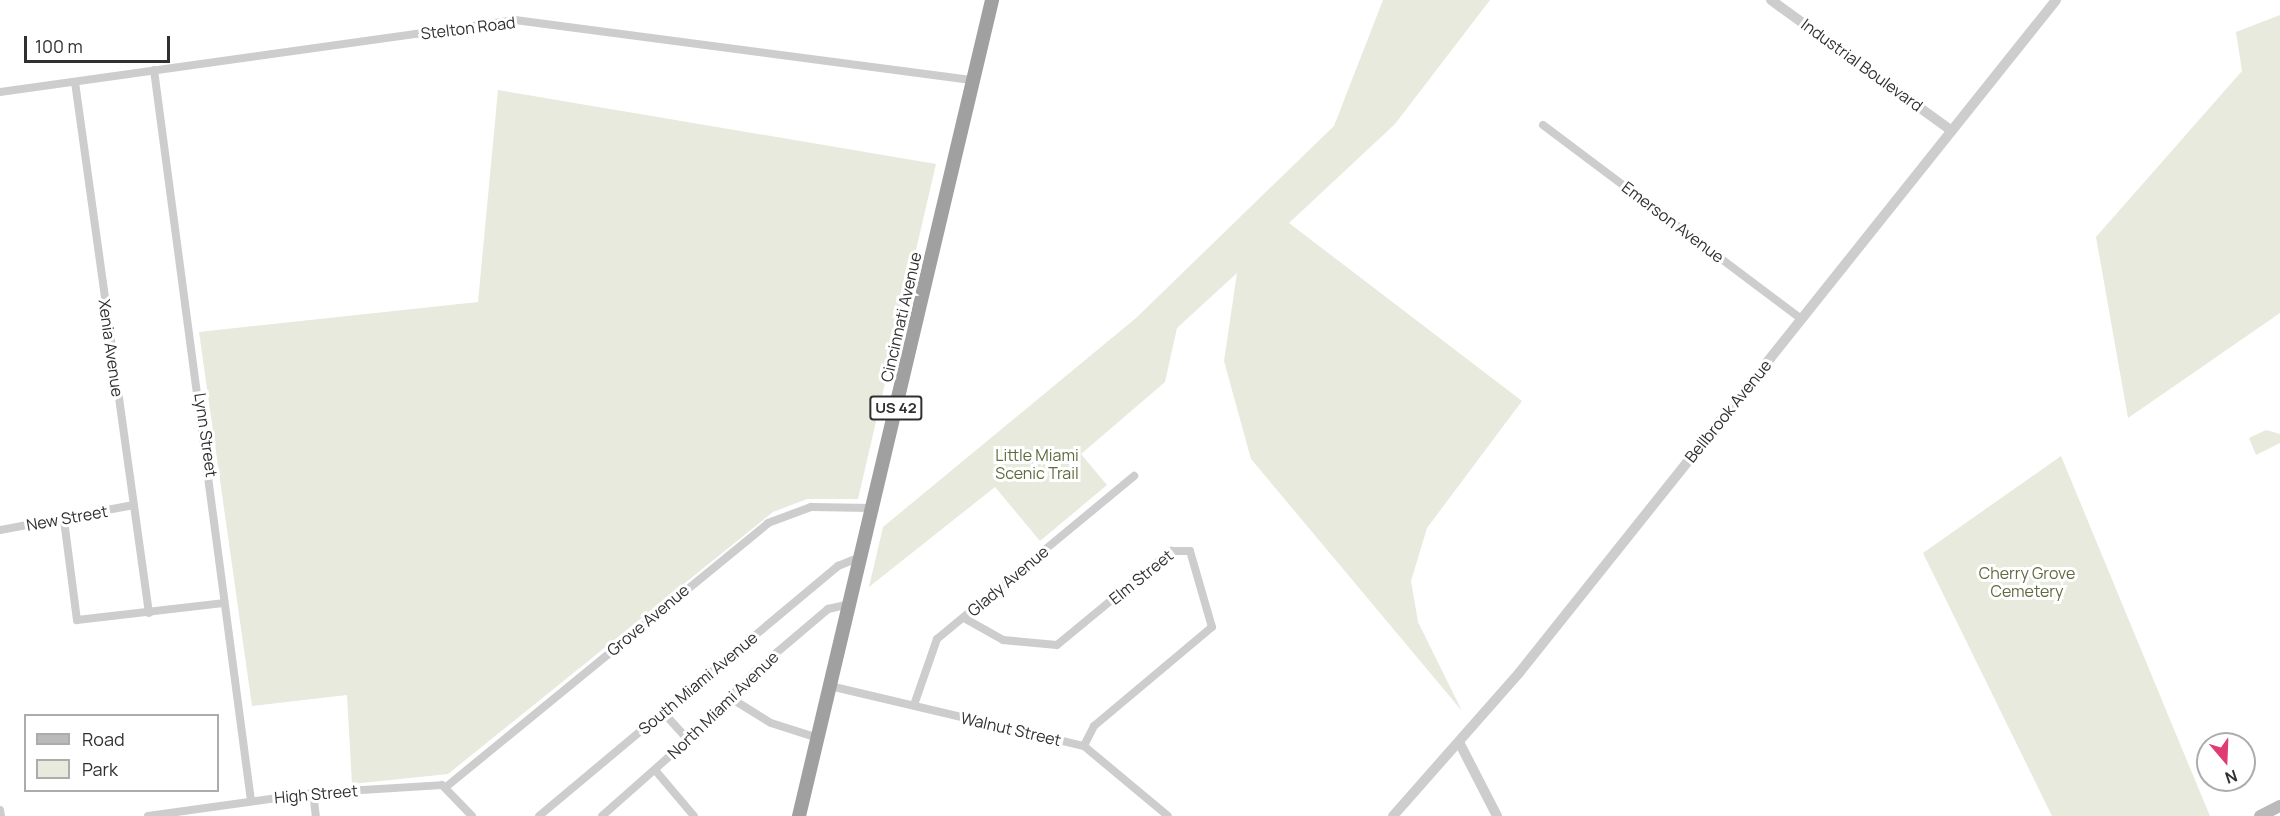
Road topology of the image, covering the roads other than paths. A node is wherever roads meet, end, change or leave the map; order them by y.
1 (992, 0) edge
2 (1771, 0) edge
3 (2056, 0) edge
4 (154, 70) junction
5 (973, 81) junction
6 (75, 82) junction
7 (0, 92) edge
8 (1543, 125) dead end
9 (1952, 131) junction
10 (1801, 319) junction
11 (1134, 476) dead end
12 (134, 505) junction
13 (872, 508) junction
14 (63, 520) junction
15 (0, 530) edge
16 (860, 557) junction
17 (223, 603) junction
18 (849, 604) junction
19 (149, 613) junction
20 (964, 618) junction
21 (830, 686) junction
22 (729, 697) junction
23 (914, 705) junction
24 (663, 712) junction
25 (818, 738) junction
26 (688, 740) junction
27 (1459, 742) junction
28 (1084, 746) junction
29 (655, 770) junction
30 (446, 787) junction
31 (313, 793) junction
32 (251, 801) junction
33 (2280, 806) edge
34 (0, 810) edge
35 (1, 816) edge
36 (148, 816) edge
37 (315, 816) edge
38 (472, 816) edge
39 (539, 816) edge
40 (602, 816) edge
41 (694, 816) edge
42 (799, 816) edge
43 (1168, 816) edge
44 (1394, 816) edge
45 (1497, 816) edge
46 (2260, 816) edge

1 - 5 highway, Cincinnati Avenue / US 42
2 - 9 street, Industrial Boulevard
3 - 9 street, Bellbrook Avenue
4 - 5 street, Stelton Road
4 - 6 street, Stelton Road
4 - 17 street, Lynn Street
5 - 13 highway, Cincinnati Avenue / US 42
6 - 7 street, Stelton Road
6 - 12 street, Xenia Avenue
8 - 10 street, Emerson Avenue
9 - 10 street, Bellbrook Avenue
10 - 27 street, Bellbrook Avenue
11 - 20 street, Glady Avenue
12 - 14 street, New Street
12 - 19 street, Xenia Avenue
13 - 16 highway, Cincinnati Avenue / US 42
13 - 30 street, Grove Avenue
14 - 15 street, New Street
14 - 19 street
16 - 18 highway, Cincinnati Avenue / US 42
16 - 24 street, South Miami Avenue
17 - 19 street
17 - 32 street, Lynn Street
18 - 21 highway, Cincinnati Avenue / US 42
18 - 22 street, North Miami Avenue
20 - 23 street, Glady Avenue
20 - 28 street, Elm Street
21 - 23 street, Walnut Street
21 - 25 highway, Cincinnati Avenue / US 42
22 - 25 street
22 - 26 street, North Miami Avenue
23 - 28 street, Walnut Street
24 - 26 street
24 - 39 street, South Miami Avenue
25 - 42 highway, Cincinnati Avenue / US 42
26 - 29 street, North Miami Avenue
27 - 44 street, Bellbrook Avenue
27 - 45 street
28 - 43 street, Walnut Street
29 - 40 street, North Miami Avenue
29 - 41 street
30 - 31 street, High Street
30 - 38 street
31 - 32 street, High Street
31 - 37 street
32 - 36 street, High Street
33 - 46 main road
34 - 35 street

